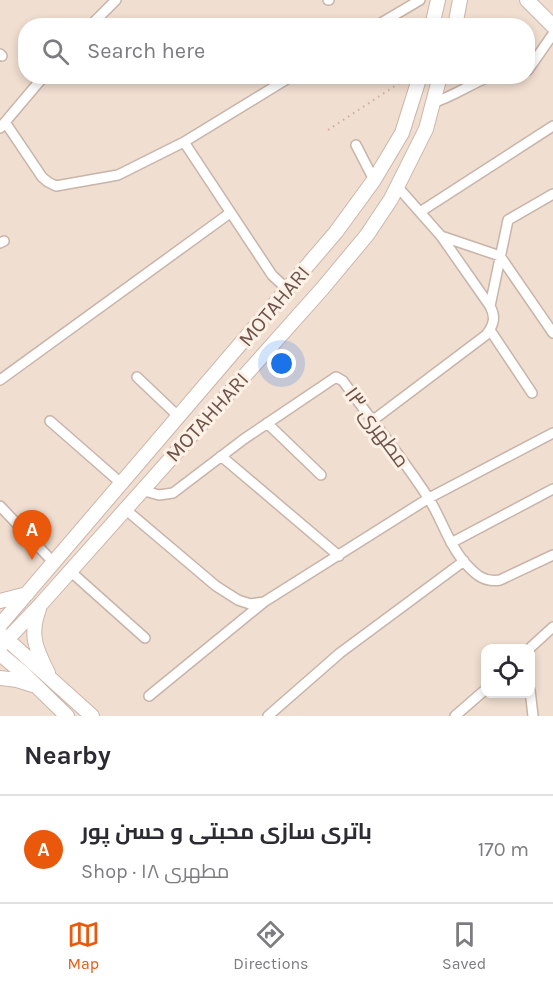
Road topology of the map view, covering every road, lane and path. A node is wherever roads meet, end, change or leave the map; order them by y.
1 (116, 0) edge
2 (420, 0) edge
3 (438, 0) edge
4 (460, 0) edge
5 (527, 0) edge
6 (98, 18) edge
7 (390, 18) edge
8 (434, 18) edge
9 (457, 18) edge
10 (553, 26) edge
11 (553, 34) edge
12 (535, 60) edge
13 (37, 84) edge
14 (279, 84) edge
15 (397, 84) edge
16 (417, 84) edge
17 (438, 84) edge
18 (473, 84) edge
19 (432, 103) junction
20 (3, 125) edge
21 (553, 126) edge
22 (328, 130) dead end
23 (184, 142) junction
24 (356, 145) dead end
25 (374, 180) junction
26 (396, 185) junction
27 (553, 194) edge
28 (420, 212) junction
29 (230, 213) junction
30 (441, 236) junction
31 (500, 256) junction
32 (288, 290) junction
33 (490, 306) junction
34 (492, 327) junction
35 (553, 333) edge
36 (137, 376) dead end
37 (0, 380) edge
38 (532, 393) dead end
39 (179, 417) junction
40 (50, 421) dead end
41 (372, 421) junction
42 (267, 423) junction
43 (553, 433) edge
44 (221, 456) junction
45 (321, 475) dead end
46 (122, 484) junction
47 (553, 489) edge
48 (141, 490) junction
49 (429, 498) junction
50 (0, 506) edge
51 (124, 509) junction
52 (451, 543) junction
53 (553, 555) edge
54 (339, 556) junction
55 (464, 561) junction
56 (54, 563) junction
57 (70, 571) junction
58 (31, 589) junction
59 (45, 600) junction
60 (0, 601) edge
61 (264, 602) junction
62 (0, 625) edge
63 (553, 627) edge
64 (146, 638) dead end
65 (2, 640) edge
66 (534, 644) edge
67 (0, 654) edge
68 (0, 678) edge
69 (52, 680) junction
70 (36, 685) junction
71 (481, 693) edge
72 (149, 696) dead end
73 (532, 698) edge
74 (67, 716) edge
75 (92, 716) edge
76 (268, 716) edge
77 (455, 716) edge
78 (533, 716) edge

1 - 6 street
2 - 7 street
3 - 8 main road
4 - 9 main road
5 - 10 main road
11 - 12 street
13 - 20 street
14 - 23 street
15 - 22 path
16 - 25 main road, MOTAHARI
17 - 19 main road, MOTAHHARI
18 - 19 street
19 - 26 main road, MOTAHHARI
20 - 23 street
21 - 28 street
23 - 29 street
24 - 25 street
25 - 32 main road, MOTAHARI
26 - 28 street
26 - 48 main road, MOTAHHARI
27 - 31 street
28 - 30 street
29 - 32 street
29 - 37 street
30 - 31 street
30 - 33 street
31 - 33 street
31 - 35 street
32 - 39 main road, MOTAHARI
33 - 34 street
34 - 38 street
34 - 41 street
36 - 39 street
39 - 46 main road, MOTAHARI
40 - 46 street
41 - 42 street, مطهری ۱۳
41 - 49 street, مطهری ۱۳
42 - 44 street, مطهری ۱۳
42 - 45 street
43 - 49 street
44 - 48 street, مطهری ۱۳
44 - 54 street
46 - 56 main road, MOTAHARI
47 - 52 street
48 - 51 main road, MOTAHHARI
49 - 52 street, مطهری ۱۳
49 - 54 street
50 - 56 street
51 - 57 main road, MOTAHHARI
51 - 61 street
52 - 55 street, مطهری ۱۳
53 - 55 street, مطهری ۱۳
54 - 61 street
55 - 76 street
56 - 58 main road, MOTAHARI
57 - 59 main road, MOTAHHARI
57 - 64 street
58 - 59 main road
58 - 60 main road
58 - 62 main road, MOTAHARI
59 - 65 main road, MOTAHHARI
59 - 69 main road
61 - 72 street
63 - 66 street
65 - 69 main road
67 - 70 main road
68 - 70 main road
69 - 75 main road
70 - 74 main road
71 - 77 street
73 - 78 street

